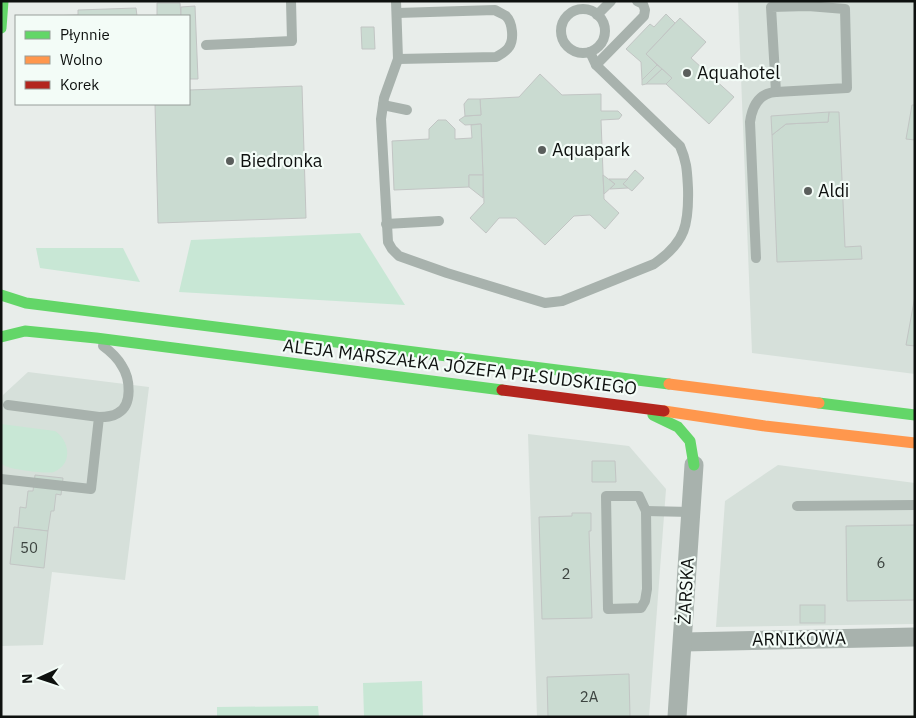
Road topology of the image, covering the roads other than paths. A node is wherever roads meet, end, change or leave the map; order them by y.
1 (3, 1) edge
2 (291, 1) edge
3 (396, 1) edge
4 (611, 1) edge
5 (637, 1) edge
6 (798, 4) edge
7 (397, 13) junction
8 (597, 15) junction
9 (1, 28) edge
10 (206, 45) dead end
11 (590, 52) junction
12 (398, 58) junction
13 (596, 65) junction
14 (776, 92) junction
15 (383, 105) junction
16 (407, 110) dead end
17 (439, 221) dead end
18 (386, 224) junction
19 (756, 258) dead end
20 (3, 299) edge
21 (1, 336) edge
22 (89, 338) junction
23 (8, 405) dead end
24 (630, 406) junction
25 (915, 415) edge
26 (99, 417) junction
27 (765, 426) junction
28 (725, 432) dead end
29 (915, 443) edge
30 (699, 458) joint
31 (2, 477) edge
32 (915, 505) edge
33 (797, 506) dead end
34 (646, 511) junction
35 (691, 512) junction
36 (915, 637) edge
37 (684, 642) junction
38 (677, 717) edge

1 - 9 main road
2 - 10 lane
3 - 7 lane
4 - 8 lane
5 - 13 lane
6 - 14 lane
6 - 14 lane
7 - 12 lane
7 - 12 lane
8 - 11 lane
8 - 11 lane
11 - 13 lane
12 - 15 lane
13 - 18 lane
14 - 19 lane
15 - 16 lane
15 - 18 lane
17 - 18 lane
20 - 25 main road, ALEJA MARSZAŁKA JÓZEFA PIŁSUDSKIEGO
21 - 22 main road, ALEJA MARSZAŁKA JÓZEFA PIŁSUDSKIEGO
22 - 24 main road, ALEJA MARSZAŁKA JÓZEFA PIŁSUDSKIEGO
22 - 26 lane
23 - 26 lane
24 - 27 main road, ALEJA MARSZAŁKA JÓZEFA PIŁSUDSKIEGO
24 - 30 main road
26 - 31 lane
27 - 28 main road
27 - 29 main road, ALEJA MARSZAŁKA JÓZEFA PIŁSUDSKIEGO
30 - 35 street, ŻARSKA
32 - 33 lane
34 - 34 lane
34 - 35 lane
35 - 37 street, ŻARSKA
36 - 37 street, ARNIKOWA
37 - 38 street, ŻARSKA

